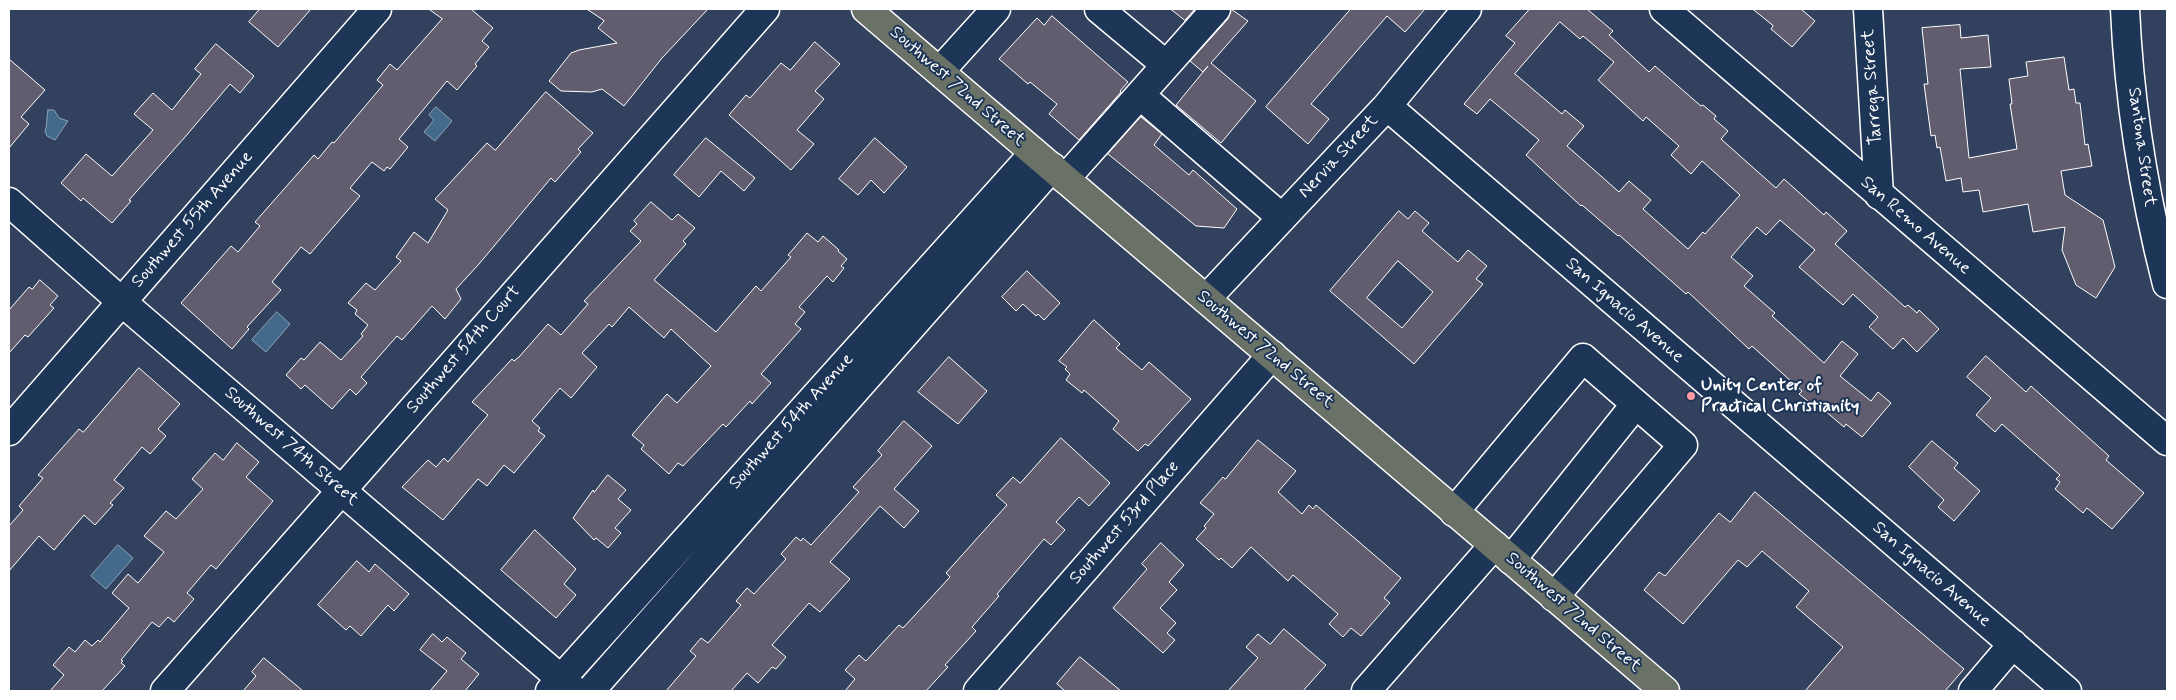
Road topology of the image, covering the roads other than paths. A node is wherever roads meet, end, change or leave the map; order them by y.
1 (377, 9) edge
2 (764, 9) edge
3 (866, 9) edge
4 (996, 9) edge
5 (1099, 9) edge
6 (1216, 9) edge
7 (1664, 9) edge
8 (1868, 9) edge
9 (2125, 9) edge
10 (1457, 13) edge
11 (1166, 66) junction
12 (940, 71) junction
13 (1140, 95) junction
14 (1387, 106) junction
15 (1050, 166) junction
16 (1879, 195) junction
17 (9, 202) edge
18 (1282, 218) junction
19 (2167, 284) edge
20 (1206, 299) junction
21 (122, 302) junction
22 (1272, 355) junction
23 (1635, 405) junction
24 (9, 431) edge
25 (2167, 441) edge
26 (341, 490) junction
27 (1454, 512) junction
28 (1502, 553) junction
29 (1554, 596) junction
30 (2013, 644) junction
31 (2051, 686) edge
32 (562, 687) edge
33 (165, 691) edge
34 (590, 691) edge
35 (978, 691) edge
36 (1366, 691) edge
37 (1665, 691) edge
38 (1973, 691) edge

1 - 21 street, Southwest 55th Avenue
2 - 26 street, Southwest 54th Court
3 - 12 main road, Southwest 72nd Street
4 - 12 street
5 - 11 street
6 - 11 street
7 - 16 street, San Remo Avenue
8 - 16 street, Tarrega Street
9 - 19 street, Santona Street
10 - 14 street, Nervia Street
11 - 13 street
12 - 15 main road, Southwest 72nd Street
13 - 15 street
13 - 18 street
14 - 18 street, Nervia Street
14 - 30 street, San Ignacio Avenue
15 - 20 main road, Southwest 72nd Street
15 - 32 street, Southwest 54th Avenue
15 - 34 street, Southwest 54th Avenue
16 - 25 street, San Remo Avenue
17 - 21 street, Southwest 74th Street
18 - 20 street, Nervia Street
20 - 22 main road, Southwest 72nd Street
21 - 24 street, Southwest 55th Avenue
21 - 26 street, Southwest 74th Street
22 - 27 main road, Southwest 72nd Street
22 - 35 street, Southwest 53rd Place
23 - 27 street
23 - 28 street
23 - 29 street
26 - 32 street, Southwest 74th Street
26 - 33 street, Southwest 54th Court
27 - 28 main road, Southwest 72nd Street
28 - 29 main road, Southwest 72nd Street
28 - 36 street
29 - 37 main road, Southwest 72nd Street
30 - 31 street, San Ignacio Avenue
30 - 38 street

